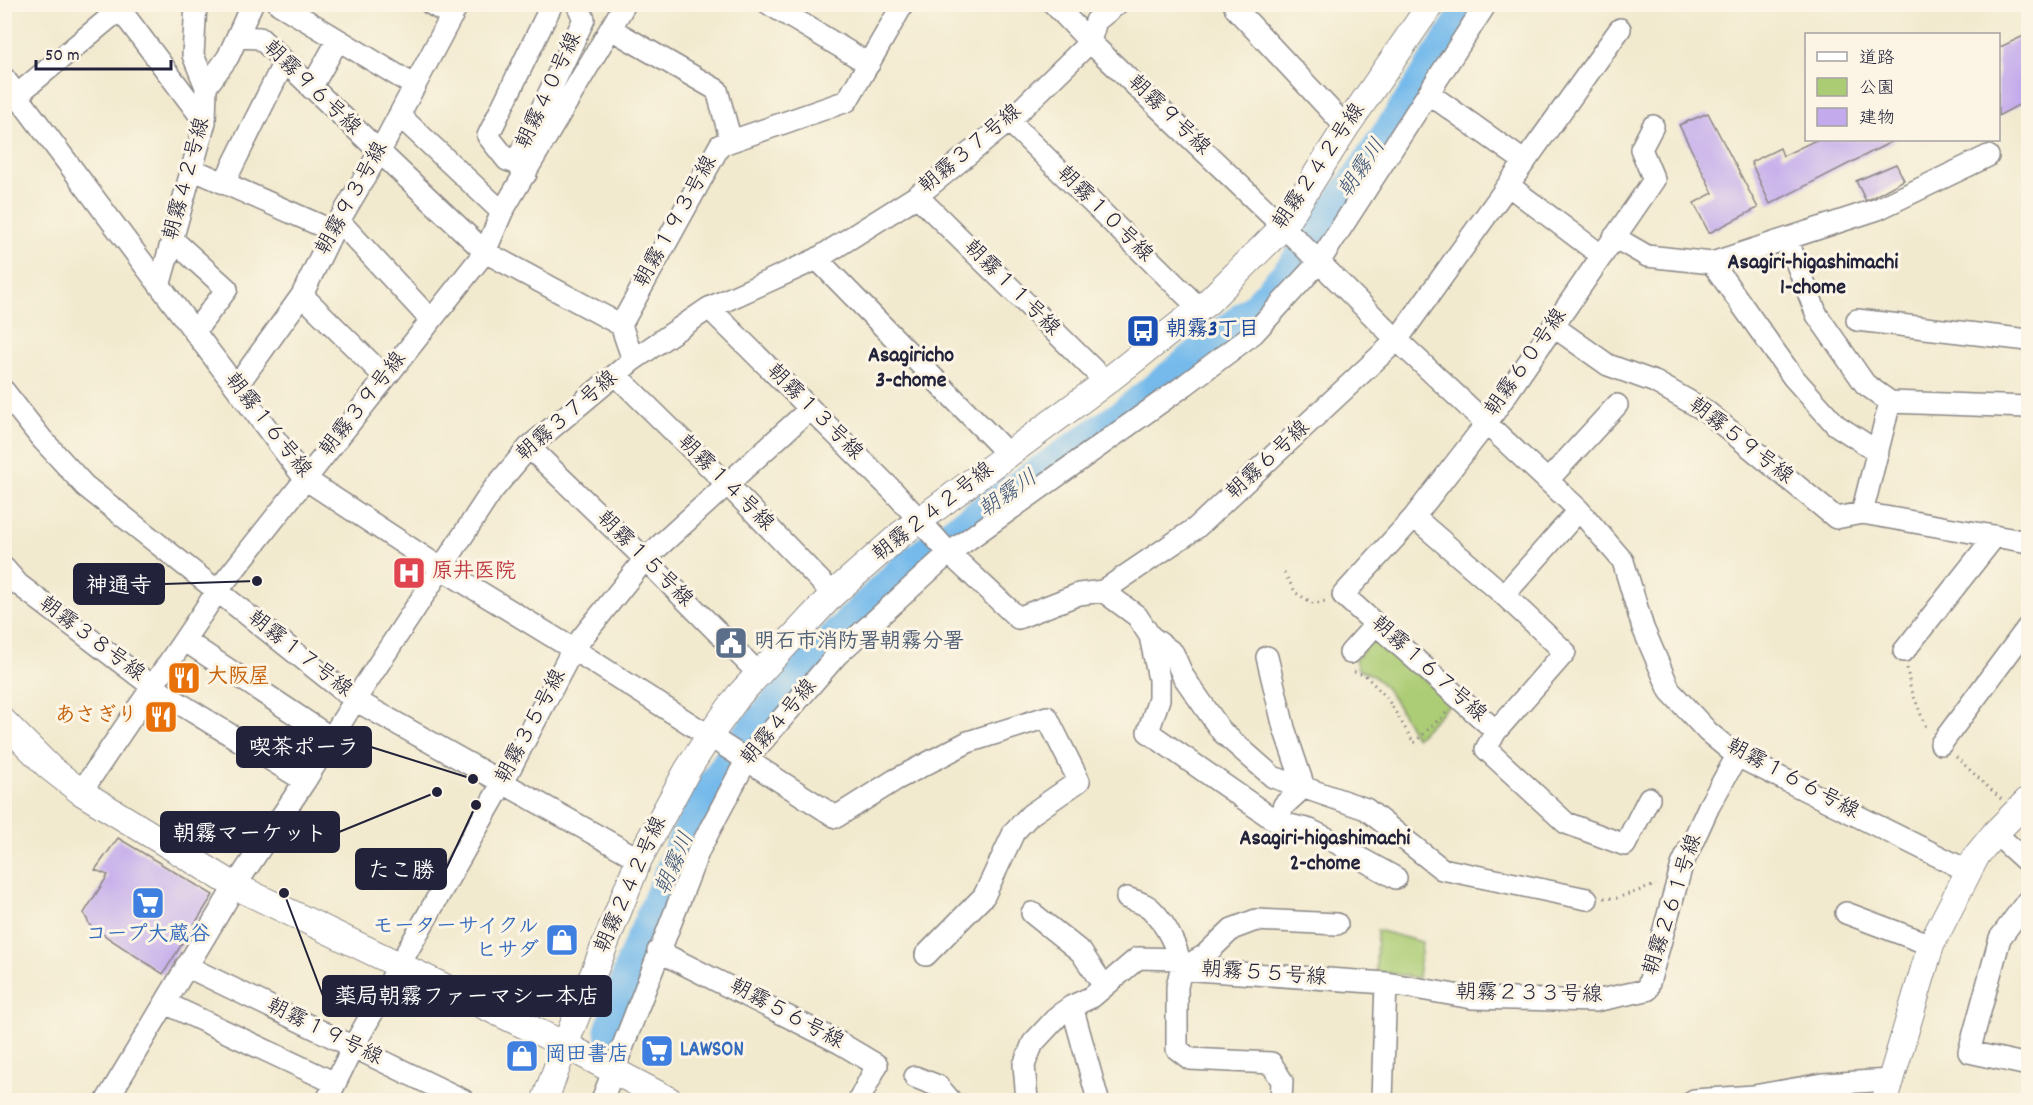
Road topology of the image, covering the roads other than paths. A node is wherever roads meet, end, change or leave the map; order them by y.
1 (196, 4) edge
2 (252, 4) edge
3 (279, 4) edge
4 (431, 4) edge
5 (552, 4) edge
6 (578, 4) edge
7 (625, 4) edge
8 (769, 4) edge
9 (903, 4) edge
10 (1054, 4) edge
11 (1117, 4) edge
12 (1431, 4) edge
13 (1486, 4) edge
14 (121, 6) edge
15 (1239, 6) edge
16 (455, 10) edge
17 (611, 28) junction
18 (1620, 29) dead end
19 (237, 37) junction
20 (338, 40) junction
21 (1090, 42) junction
22 (284, 62) junction
23 (869, 64) junction
24 (4, 78) edge
25 (415, 86) junction
26 (207, 87) junction
27 (311, 88) junction
28 (1428, 93) junction
29 (17, 95) junction
30 (399, 115) junction
31 (1009, 121) junction
32 (206, 122) junction
33 (1653, 126) dead end
34 (1346, 127) junction
35 (731, 141) junction
36 (379, 153) junction
37 (1989, 156) dead end
38 (1525, 162) junction
39 (521, 168) junction
40 (192, 169) junction
41 (224, 183) junction
42 (1508, 186) junction
43 (917, 196) junction
44 (502, 212) junction
45 (336, 226) junction
46 (1291, 234) junction
47 (1614, 237) junction
48 (1786, 239) junction
49 (172, 240) junction
50 (485, 252) junction
51 (1602, 256) junction
52 (1316, 259) junction
53 (817, 260) junction
54 (1712, 263) junction
55 (160, 283) junction
56 (302, 295) junction
57 (709, 308) junction
58 (1200, 309) junction
59 (431, 320) junction
60 (1857, 320) dead end
61 (621, 325) junction
62 (1553, 326) junction
63 (195, 331) junction
64 (1397, 340) junction
65 (2028, 340) edge
66 (633, 360) junction
67 (616, 375) junction
68 (385, 377) junction
69 (1106, 382) junction
70 (236, 387) junction
71 (4, 391) edge
72 (1890, 402) junction
73 (1617, 405) dead end
74 (2028, 406) edge
75 (810, 409) junction
76 (1486, 424) junction
77 (529, 447) junction
78 (1878, 452) junction
79 (1009, 455) junction
80 (305, 479) junction
81 (1548, 480) junction
82 (727, 484) junction
83 (1579, 510) junction
84 (1862, 513) junction
85 (1414, 517) junction
86 (925, 526) junction
87 (1995, 536) junction
88 (2028, 542) edge
89 (947, 552) junction
90 (645, 559) junction
91 (4, 568) edge
92 (442, 569) junction
93 (218, 590) junction
94 (1103, 591) junction
95 (833, 594) junction
96 (1504, 595) junction
97 (1376, 624) junction
98 (2028, 627) edge
99 (1150, 636) junction
100 (184, 640) junction
101 (573, 649) junction
102 (1904, 651) road end
103 (1350, 652) road end
104 (1267, 657) dead end
105 (758, 673) junction
106 (153, 687) junction
107 (355, 700) junction
108 (4, 722) edge
109 (1496, 731) junction
110 (1947, 735) road end
111 (331, 738) junction
112 (731, 749) junction
113 (1737, 756) junction
114 (305, 781) junction
115 (503, 782) junction
116 (1304, 787) junction
117 (81, 792) junction
118 (1649, 798) dead end
119 (2022, 806) edge
120 (1277, 822) junction
121 (1995, 833) junction
122 (639, 859) junction
123 (2028, 862) edge
124 (1968, 871) junction
125 (1396, 878) dead end
126 (235, 886) junction
127 (1127, 897) dead end
128 (1587, 899) road end
129 (2028, 900) edge
130 (1032, 913) dead end
131 (1846, 913) dead end
132 (1337, 924) dead end
133 (1931, 945) junction
134 (658, 951) junction
135 (926, 955) dead end
136 (1180, 964) junction
137 (186, 966) junction
138 (399, 966) junction
139 (1386, 982) junction
140 (1104, 986) junction
141 (1647, 990) joint
142 (165, 1003) junction
143 (1072, 1006) junction
144 (565, 1045) junction
145 (353, 1047) junction
146 (2028, 1065) edge
147 (613, 1071) junction
148 (915, 1077) dead end
149 (1888, 1090) edge
150 (331, 1092) edge
151 (1821, 1092) edge
152 (1754, 1098) edge
153 (110, 1100) edge
154 (463, 1101) edge
155 (545, 1101) edge
156 (602, 1101) edge
157 (669, 1101) edge
158 (859, 1101) edge
159 (950, 1101) edge
160 (1028, 1101) edge
161 (1098, 1101) edge
162 (1281, 1101) edge
163 (1382, 1101) edge
164 (1694, 1101) edge

1 - 26 street, 朝霧４２号線
2 - 19 street
3 - 20 street
4 - 16 street
5 - 39 street
6 - 39 street, 朝霧４０号線
7 - 17 street, 朝霧３９号線
8 - 23 street
9 - 23 street, 朝霧１９３号線
10 - 21 street, 朝霧９号線
11 - 21 street
12 - 34 street, 朝霧２４２号線
13 - 28 street, 朝霧４号線
14 - 29 street
14 - 32 street
15 - 34 street
16 - 25 street, 朝霧９３号線
17 - 35 street
17 - 39 street, 朝霧３９号線
18 - 38 street, 朝霧６号線
19 - 22 street, 朝霧９６号線
19 - 26 street
20 - 25 street
20 - 27 street
21 - 31 street, 朝霧３７号線
21 - 46 street, 朝霧９号線
22 - 27 street, 朝霧９６号線
22 - 41 street
23 - 35 street, 朝霧１９３号線
24 - 29 street, 朝霧１６号線
25 - 30 street, 朝霧９３号線
26 - 32 street, 朝霧４２号線
27 - 36 street, 朝霧９６号線
28 - 38 street
28 - 52 street, 朝霧４号線
29 - 55 street, 朝霧１６号線
30 - 36 street, 朝霧９３号線
30 - 44 street
31 - 43 street, 朝霧３７号線
31 - 58 street, 朝霧１０号線
32 - 40 street, 朝霧４２号線
33 - 47 street, 朝霧６０号線
34 - 46 street, 朝霧２４２号線
35 - 61 street, 朝霧１９３号線
36 - 45 street, 朝霧９３号線
36 - 50 street, 朝霧９６号線
37 - 48 street
38 - 42 street, 朝霧６号線
39 - 44 street, 朝霧３９号線
40 - 41 street
40 - 49 street, 朝霧４２号線
41 - 45 street
42 - 51 street
42 - 64 street, 朝霧６号線
43 - 53 street, 朝霧３７号線
43 - 69 street, 朝霧１１号線
44 - 50 street, 朝霧３９号線
45 - 56 street, 朝霧９３号線
45 - 59 street
46 - 52 street, 朝霧６０号線
46 - 58 street, 朝霧２４２号線
47 - 51 street, 朝霧６０号線
47 - 54 street
48 - 54 street
48 - 72 street
49 - 55 street, 朝霧４２号線
49 - 63 street
50 - 59 street, 朝霧３９号線
50 - 61 street, 朝霧９６号線
51 - 62 street, 朝霧６０号線
52 - 64 street, 朝霧６０号線
52 - 89 street, 朝霧４号線
53 - 57 street, 朝霧３７号線
53 - 79 street
54 - 78 street
55 - 63 street, 朝霧１６号線
56 - 68 street
56 - 70 street, 朝霧９３号線
57 - 66 street, 朝霧３７号線
57 - 75 street, 朝霧１３号線
58 - 69 street, 朝霧２４２号線
59 - 68 street, 朝霧３９号線
60 - 65 street
61 - 66 street
62 - 76 street, 朝霧６０号線
62 - 84 street, 朝霧５９号線
63 - 70 street, 朝霧１６号線
64 - 76 street, 朝霧６０号線
64 - 94 street, 朝霧６号線
66 - 67 street, 朝霧３７号線
67 - 77 street, 朝霧３７号線
67 - 82 street, 朝霧１４号線
68 - 80 street, 朝霧３９号線
69 - 79 street, 朝霧２４２号線
70 - 80 street, 朝霧１６号線
71 - 93 street, 朝霧１７号線
72 - 74 street
72 - 78 street
73 - 81 street
75 - 82 street, 朝霧３５号線
75 - 86 street, 朝霧１３号線
76 - 81 street, 朝霧１６６号線
76 - 85 street
77 - 90 street, 朝霧１５号線
77 - 92 street, 朝霧３７号線
78 - 84 street
79 - 86 street, 朝霧２４２号線
80 - 92 street, 朝霧１６号線
80 - 93 street, 朝霧３９号線
81 - 83 street, 朝霧１６６号線
82 - 90 street, 朝霧３５号線
82 - 95 street, 朝霧１４号線
83 - 96 street
83 - 113 street, 朝霧１６６号線
84 - 87 street
85 - 96 street, 朝霧１６７号線
85 - 97 street, 朝霧１６７号線
86 - 89 street, 朝霧１３号線
86 - 95 street, 朝霧２４２号線
87 - 88 street
87 - 102 street
89 - 94 street, 朝霧６号線
89 - 112 street, 朝霧４号線
90 - 101 street, 朝霧３５号線
90 - 105 street, 朝霧１５号線
91 - 106 street, 朝霧３８号線
92 - 101 street, 朝霧１６号線
92 - 107 street, 朝霧３７号線
93 - 100 street, 朝霧３９号線
93 - 107 street, 朝霧１７号線
94 - 99 street
95 - 105 street, 朝霧２４２号線
96 - 109 street, 朝霧１６７号線
97 - 103 street
97 - 109 street, 朝霧１６７号線
98 - 110 street
99 - 116 street
99 - 120 street
100 - 106 street, 朝霧３９号線
100 - 111 street
101 - 112 street, 朝霧１６号線
101 - 115 street, 朝霧３５号線
104 - 116 street
105 - 112 street, 朝霧２４２号線
106 - 114 street, 朝霧３８号線
106 - 117 street, 朝霧３９号線
107 - 111 street, 朝霧３７号線
107 - 115 street, 朝霧１７号線
108 - 117 street
109 - 118 street
111 - 114 street, 朝霧３７号線
112 - 122 street, 朝霧２４２号線
112 - 134 street, 朝霧４号線
112 - 135 street, 朝霧１６号線
113 - 124 street, 朝霧１６６号線
113 - 141 street, 朝霧２６１号線
114 - 126 street, 朝霧３７号線
115 - 122 street, 朝霧１７号線
115 - 138 street, 朝霧３５号線
116 - 120 street
116 - 128 street
117 - 126 street
119 - 121 street
120 - 125 street
121 - 123 street
121 - 124 street
122 - 144 street, 朝霧２４２号線
124 - 133 street
126 - 137 street, 朝霧３７号線
126 - 138 street
127 - 136 street
129 - 146 street
130 - 140 street
131 - 133 street
132 - 136 street
133 - 149 street
134 - 147 street, 朝霧４号線
134 - 158 street, 朝霧５６号線
136 - 139 street, 朝霧５５号線
136 - 140 street
136 - 162 street, 朝霧５５号線
137 - 142 street, 朝霧３７号線
137 - 145 street, 朝霧１９号線
138 - 144 street
138 - 145 street, 朝霧３５号線
139 - 141 street, 朝霧２３３号線
139 - 163 street
140 - 143 street
142 - 150 street
142 - 153 street, 朝霧３７号線
143 - 160 street
143 - 161 street
144 - 147 street
144 - 155 street, 朝霧２４２号線
145 - 150 street, 朝霧３５号線
145 - 154 street, 朝霧１９号線
147 - 156 street, 朝霧４号線
147 - 157 street
148 - 159 street
149 - 151 street
151 - 152 street
152 - 164 street

